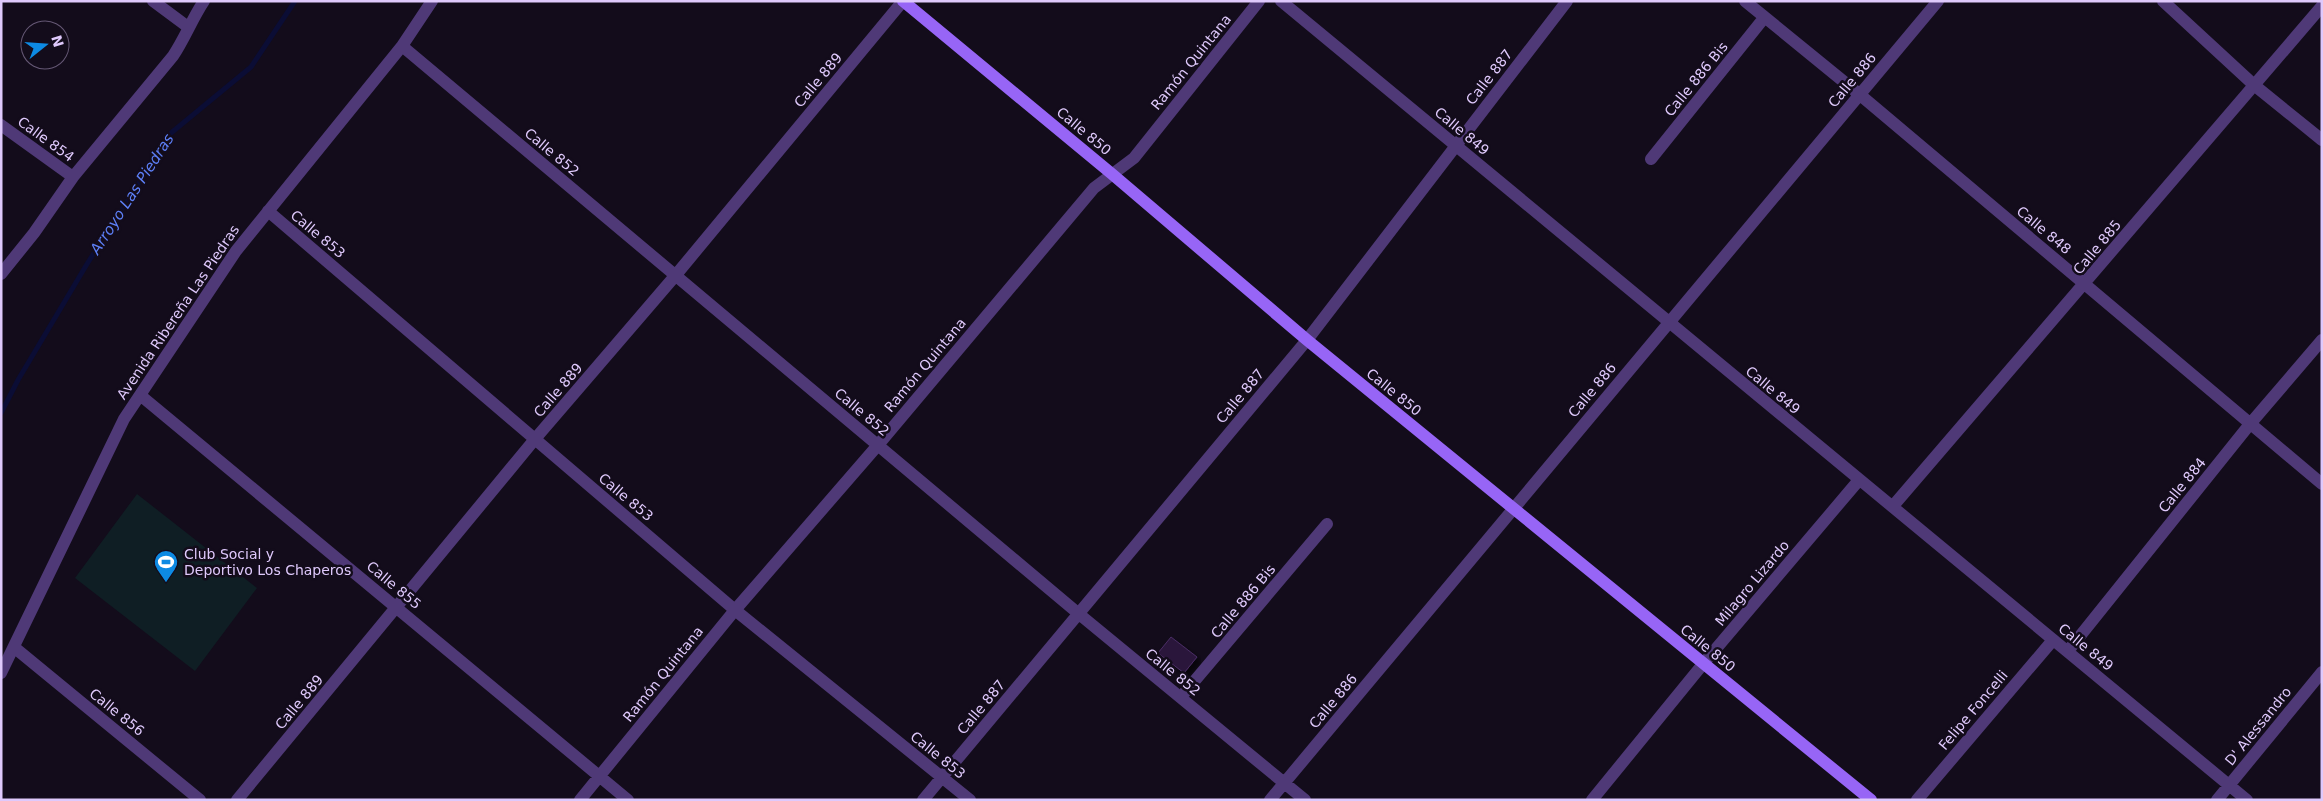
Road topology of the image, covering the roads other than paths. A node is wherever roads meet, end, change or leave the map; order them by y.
1 (152, 1) edge
2 (204, 1) edge
3 (432, 1) edge
4 (903, 1) edge
5 (1259, 1) edge
6 (1282, 1) edge
7 (1568, 1) edge
8 (1745, 1) edge
9 (1938, 1) edge
10 (2163, 1) edge
11 (2322, 6) edge
12 (1764, 18) junction
13 (188, 28) junction
14 (402, 46) junction
15 (2254, 85) junction
16 (1859, 94) junction
17 (1, 125) edge
18 (2322, 140) edge
19 (1455, 145) junction
20 (1651, 158) dead end
21 (1112, 174) junction
22 (72, 177) junction
23 (268, 211) junction
24 (1, 274) edge
25 (675, 276) junction
26 (2085, 284) junction
27 (1669, 322) junction
28 (1307, 340) junction
29 (2322, 340) edge
30 (140, 396) junction
31 (2250, 424) junction
32 (535, 439) junction
33 (878, 445) junction
34 (1859, 480) junction
35 (2322, 484) edge
36 (1893, 506) junction
37 (1513, 508) junction
38 (1328, 524) dead end
39 (397, 607) junction
40 (735, 610) junction
41 (1079, 614) junction
42 (2053, 640) junction
43 (15, 648) junction
44 (2068, 651) junction
45 (1703, 664) junction
46 (2322, 672) edge
47 (1, 673) edge
48 (1181, 697) junction
49 (599, 776) junction
50 (942, 777) junction
51 (1284, 783) junction
52 (2229, 785) junction
53 (200, 800) edge
54 (238, 800) edge
55 (580, 800) edge
56 (628, 800) edge
57 (922, 800) edge
58 (970, 800) edge
59 (1270, 800) edge
60 (1305, 800) edge
61 (1592, 800) edge
62 (1871, 800) edge
63 (1917, 800) edge
64 (2217, 800) edge
65 (2247, 800) edge

1 - 13 street
2 - 13 street
3 - 14 street, Avenida Ribereña Las Piedras
4 - 21 main road, Calle 850
4 - 25 street, Calle 889
5 - 21 street, Ramón Quintana
6 - 19 street, Calle 849
7 - 19 street, Calle 887
8 - 12 street, Calle 848
9 - 16 street, Calle 886
10 - 15 street
11 - 15 street, Calle 885
12 - 16 street, Calle 848
12 - 20 street, Calle 886 Bis
13 - 22 street
14 - 23 street, Avenida Ribereña Las Piedras
14 - 25 street, Calle 852
15 - 18 street
15 - 26 street, Calle 885
16 - 26 street, Calle 848
16 - 27 street, Calle 886
17 - 22 street, Calle 854
19 - 27 street, Calle 849
19 - 28 street, Calle 887
21 - 28 main road, Calle 850
21 - 33 street, Ramón Quintana
22 - 24 street
23 - 30 street, Avenida Ribereña Las Piedras
23 - 32 street, Calle 853
25 - 32 street, Calle 889
25 - 33 street, Calle 852
26 - 31 street, Calle 848
26 - 36 street, Calle 885
27 - 34 street, Calle 849
27 - 37 street, Calle 886
28 - 37 main road, Calle 850
28 - 41 street, Calle 887
29 - 31 street, Calle 884
30 - 39 street, Calle 855
30 - 43 street, Avenida Ribereña Las Piedras
31 - 35 street, Calle 848
31 - 44 street, Calle 884
32 - 39 street, Calle 889
32 - 40 street, Calle 853
33 - 40 street, Ramón Quintana
33 - 41 street, Calle 852
34 - 36 street, Calle 849
34 - 45 street, Milagro Lizardo
36 - 42 street, Calle 849
37 - 45 main road, Calle 850
37 - 51 street, Calle 886
38 - 48 street, Calle 886 Bis
39 - 49 street, Calle 855
39 - 54 street, Calle 889
40 - 49 street, Ramón Quintana
40 - 50 street, Calle 853
41 - 48 street, Calle 852
41 - 50 street, Calle 887
42 - 44 street, Calle 849
42 - 63 street, Felipe Foncelli
43 - 47 street, Avenida Ribereña Las Piedras
43 - 53 street, Calle 856
44 - 52 street, Calle 849
45 - 61 street, Milagro Lizardo
45 - 62 main road, Calle 850
46 - 52 street, D' Alessandro
48 - 51 street, Calle 852
49 - 55 street, Ramón Quintana
49 - 56 street, Calle 855
50 - 57 street, Calle 887
50 - 58 street, Calle 853
51 - 59 street, Calle 886
51 - 60 street, Calle 852
52 - 64 street, D' Alessandro
52 - 65 street, Calle 849

